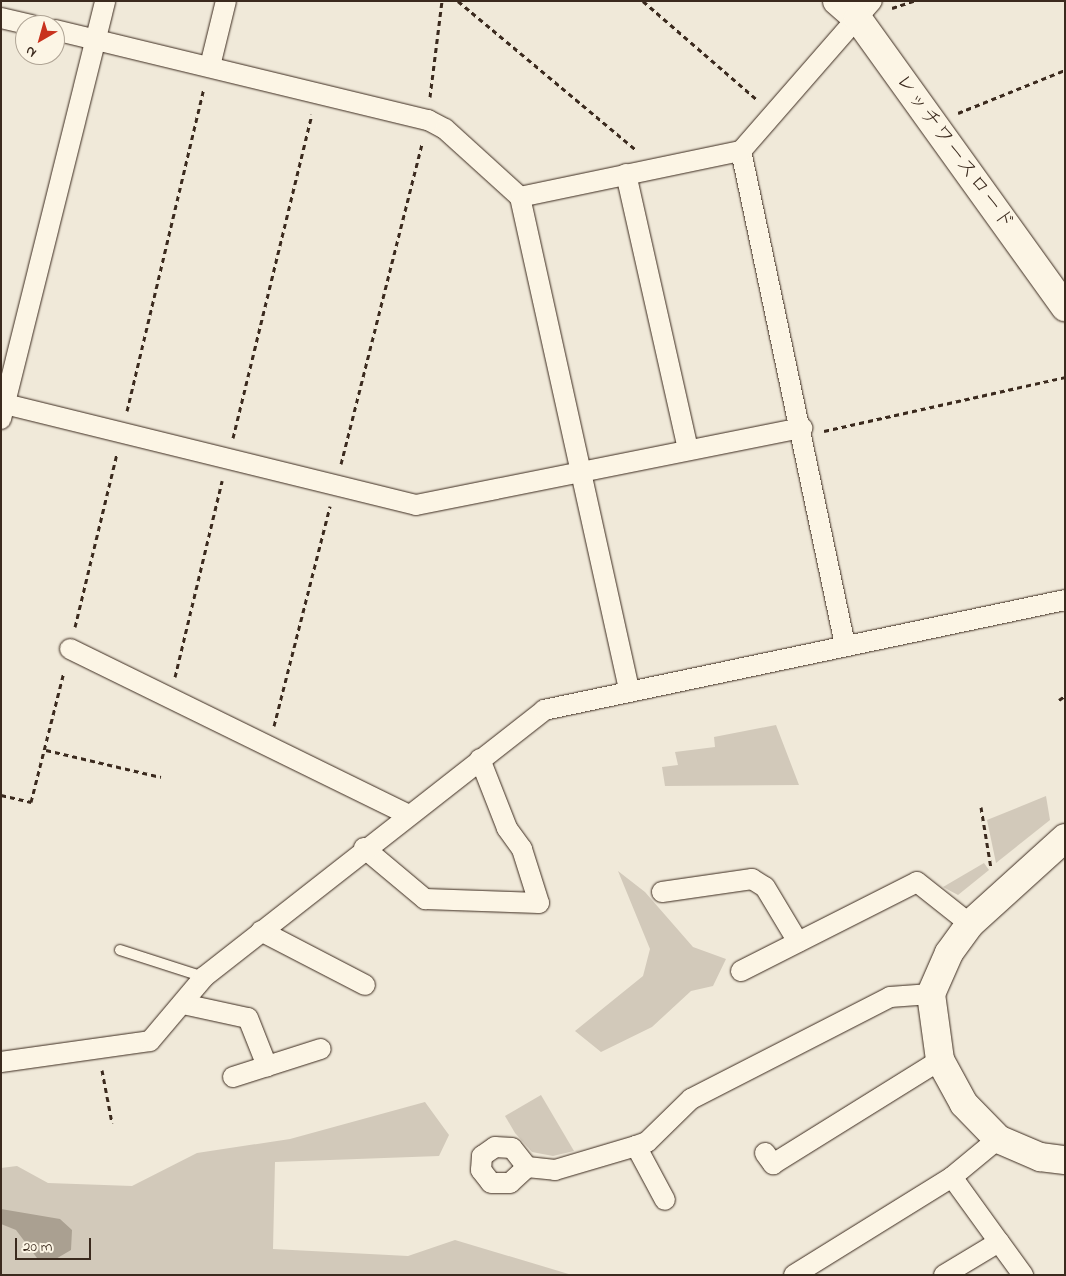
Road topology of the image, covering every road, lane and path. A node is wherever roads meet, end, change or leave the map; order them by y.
1 (105, 1) edge
2 (226, 1) edge
3 (442, 1) edge
4 (458, 1) edge
5 (643, 1) edge
6 (837, 1) edge
7 (865, 10) edge
8 (1, 18) edge
9 (15, 21) edge
10 (65, 32) edge
11 (95, 40) junction
12 (210, 66) junction
13 (1065, 70) edge
14 (318, 92) junction
15 (772, 114) junction
16 (428, 120) junction
17 (934, 124) junction
18 (741, 151) junction
19 (657, 168) junction
20 (626, 174) junction
21 (520, 197) junction
22 (1064, 305) edge
23 (1065, 377) edge
24 (2, 409) edge
25 (802, 428) junction
26 (688, 449) junction
27 (228, 458) junction
28 (579, 472) junction
29 (335, 487) junction
30 (1065, 600) edge
31 (844, 646) junction
32 (70, 649) dead end
33 (629, 689) junction
34 (170, 696) junction
35 (1065, 696) edge
36 (1059, 700) dead end
37 (270, 743) junction
38 (46, 750) dead end
39 (480, 759) junction
40 (161, 777) dead end
41 (981, 807) dead end
42 (409, 815) junction
43 (1065, 838) edge
44 (364, 848) junction
45 (991, 867) dead end
46 (662, 892) dead end
47 (970, 924) junction
48 (261, 931) junction
49 (798, 942) junction
50 (120, 950) dead end
51 (741, 971) dead end
52 (204, 977) junction
53 (365, 986) dead end
54 (931, 994) junction
55 (183, 1004) junction
56 (98, 1050) junction
57 (321, 1050) dead end
58 (940, 1060) junction
59 (1, 1062) edge
60 (267, 1066) junction
61 (233, 1077) dead end
62 (112, 1124) dead end
63 (998, 1139) junction
64 (636, 1146) junction
65 (765, 1153) dead end
66 (1065, 1160) edge
67 (527, 1167) dead end
68 (952, 1178) junction
69 (665, 1200) dead end
70 (999, 1242) junction
71 (794, 1275) edge
72 (944, 1275) edge
73 (1023, 1275) edge

1 - 11 street
2 - 12 street
3 - 16 path
4 - 19 path
5 - 15 path
6 - 7 street, レッチワースロード
7 - 15 street
7 - 17 street, レッチワースロード
8 - 9 street
10 - 11 street
11 - 12 street
11 - 24 street
12 - 14 street
13 - 17 path
14 - 16 street
14 - 27 path
15 - 18 street
16 - 21 street
16 - 29 path
17 - 22 street, レッチワースロード
18 - 19 street
18 - 25 street
19 - 20 street
20 - 21 street
20 - 26 street
21 - 28 street
23 - 25 path
24 - 27 street
25 - 26 street
25 - 31 street
26 - 28 street
27 - 29 street
27 - 34 path
28 - 29 street
28 - 33 street
29 - 37 path
30 - 31 street
31 - 33 street
32 - 34 street
33 - 39 street
34 - 37 street
35 - 36 path
37 - 42 street
38 - 40 path
39 - 42 street
39 - 44 street
41 - 45 path
42 - 44 street
43 - 47 street
44 - 48 street
46 - 49 street
47 - 49 street
47 - 54 street
48 - 52 street
48 - 53 street
49 - 51 street
50 - 52 lane
52 - 55 street
54 - 58 street
54 - 64 street
55 - 56 street
55 - 60 street
56 - 59 street
56 - 62 path
57 - 60 street
58 - 63 street
58 - 65 street
60 - 61 street
63 - 66 street
63 - 68 street
64 - 67 street
64 - 69 street
68 - 70 street
68 - 71 street
70 - 72 street
70 - 73 street

